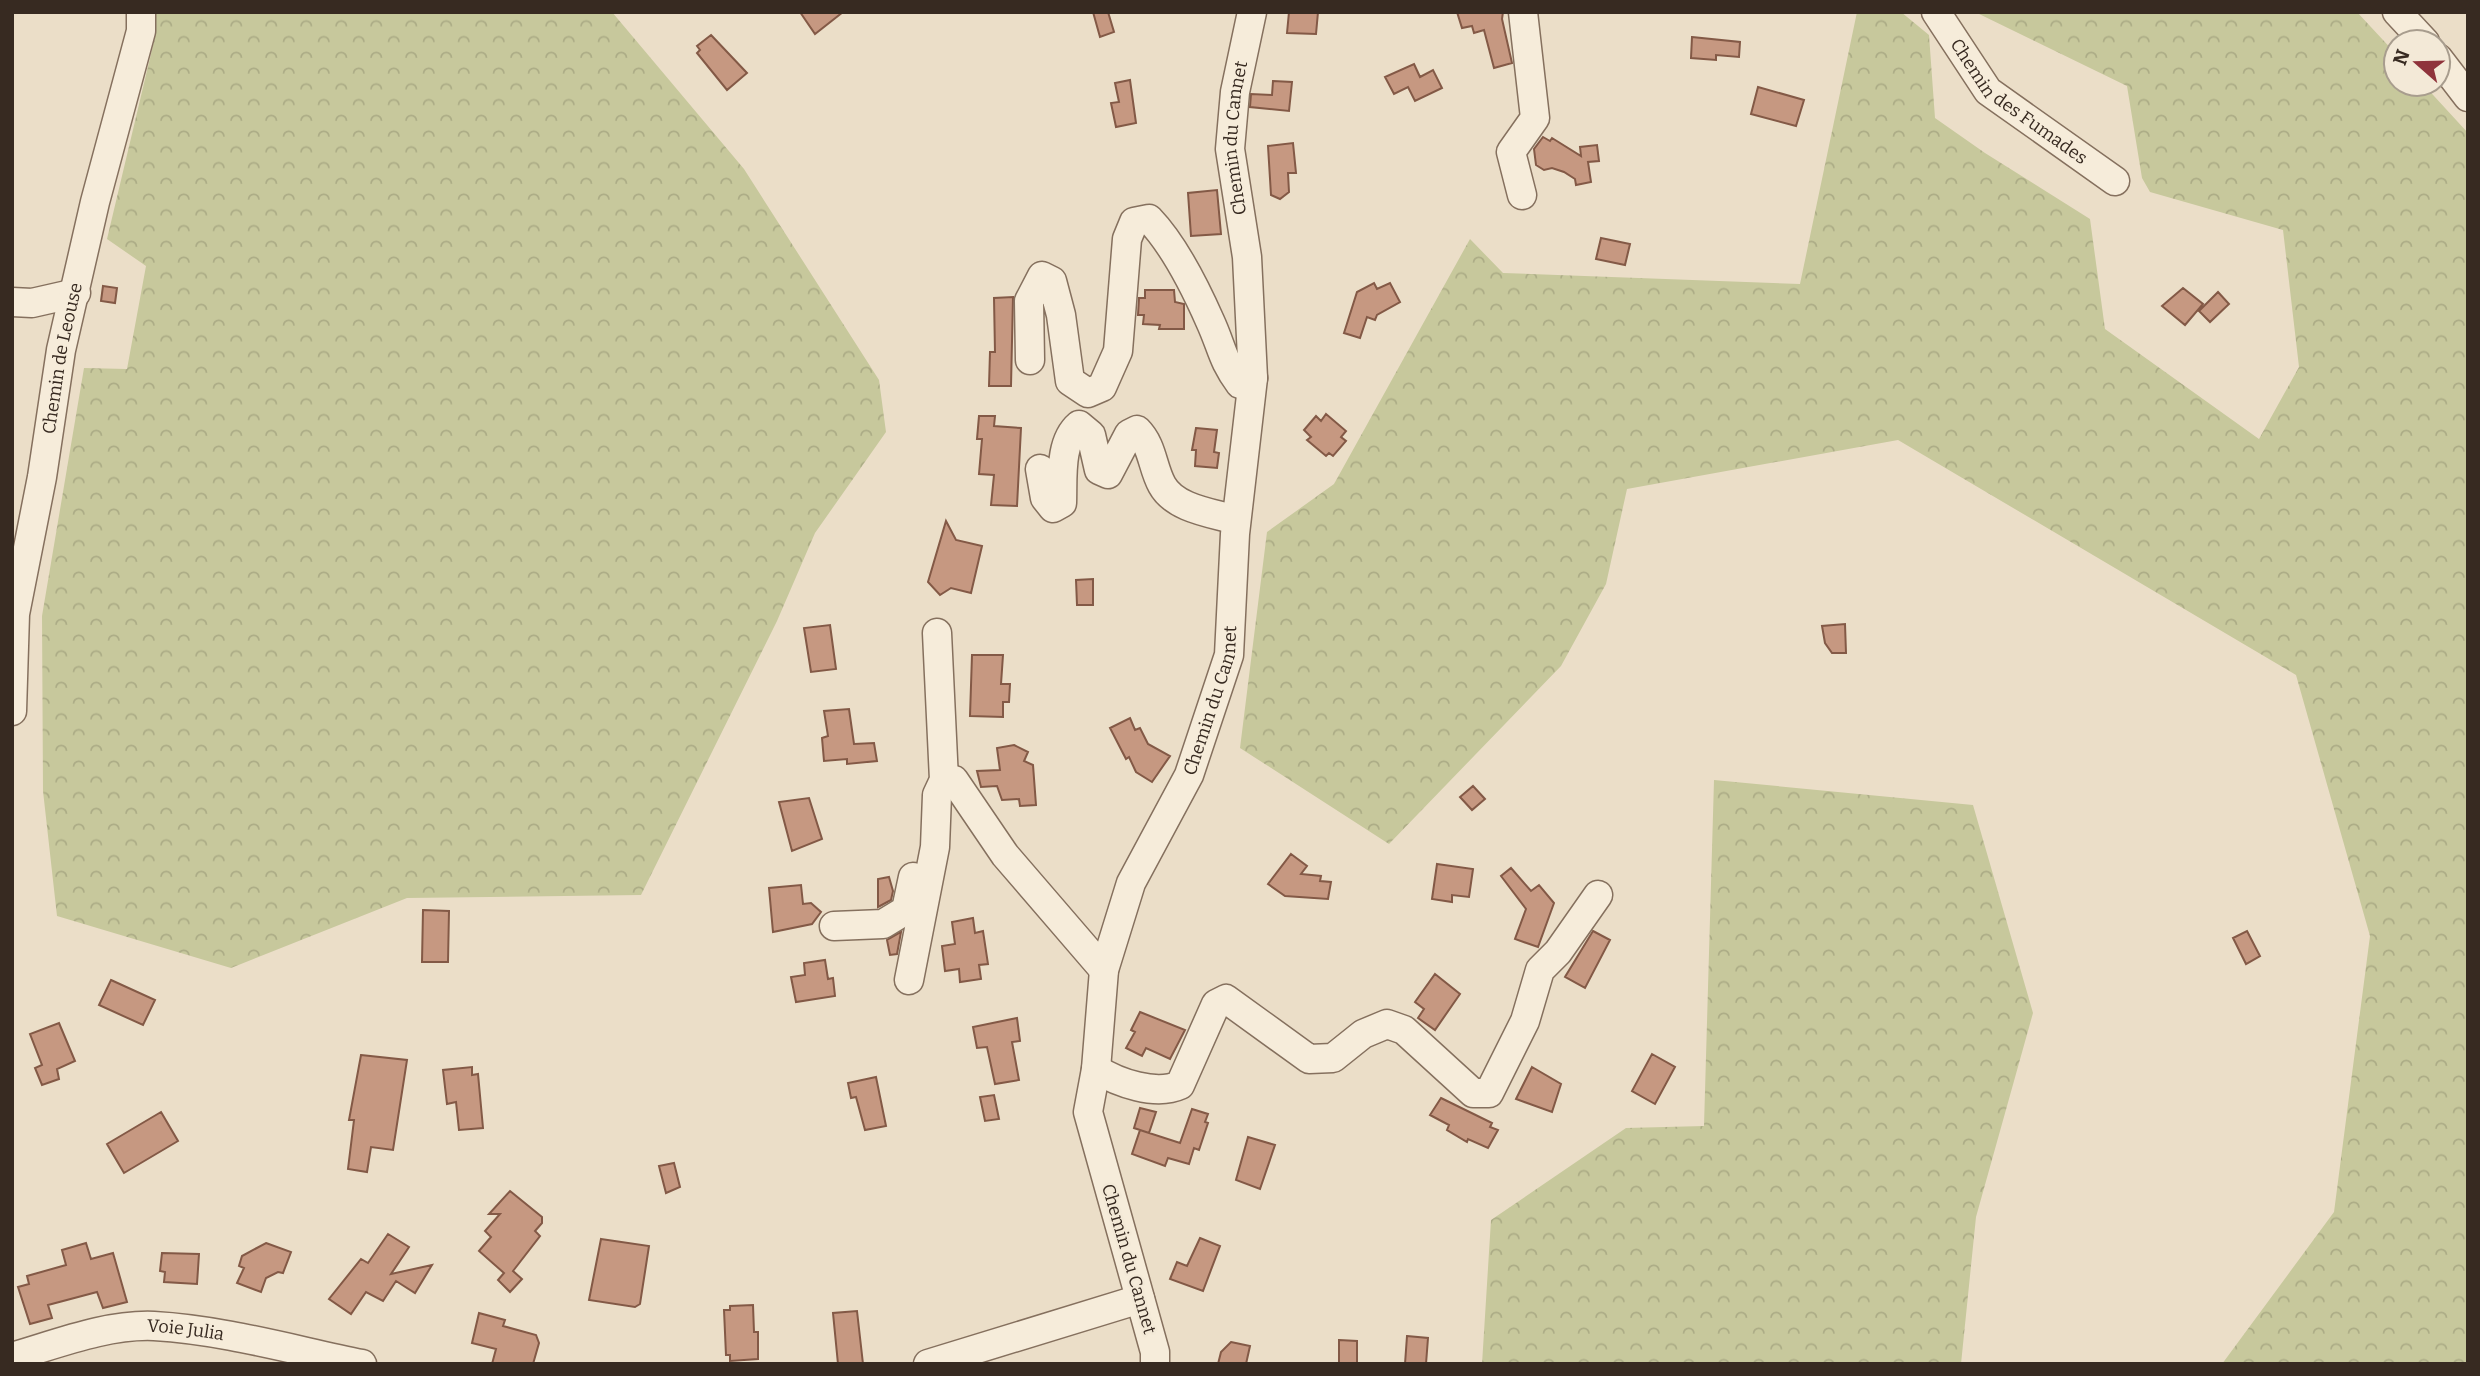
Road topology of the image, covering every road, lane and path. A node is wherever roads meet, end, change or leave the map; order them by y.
1 (141, 12) edge
2 (1252, 12) edge
3 (1523, 12) edge
4 (1936, 12) edge
5 (2397, 12) edge
6 (2412, 28) edge
7 (2452, 76) edge
8 (2468, 97) edge
9 (2115, 181) dead end
10 (1522, 194) dead end
11 (76, 293) junction
12 (12, 302) edge
13 (1030, 360) dead end
14 (1253, 378) junction
15 (1040, 469) dead end
16 (1237, 520) junction
17 (937, 634) dead end
18 (12, 711) edge
19 (944, 780) junction
20 (935, 840) junction
21 (1598, 895) dead end
22 (834, 926) dead end
23 (1104, 970) junction
24 (909, 980) dead end
25 (1096, 1069) junction
26 (1140, 1299) junction
27 (12, 1357) edge
28 (362, 1364) edge
29 (928, 1364) edge
30 (1154, 1364) edge

1 - 11 street, Chemin de Leouse
2 - 14 street, Chemin du Cannet
3 - 10 street
4 - 9 street, Chemin des Fumades
5 - 6 street
7 - 8 street
11 - 12 street
11 - 18 street, Chemin de Leouse
13 - 14 street
14 - 16 street, Chemin du Cannet
15 - 16 street
16 - 23 street, Chemin du Cannet
17 - 19 street
19 - 20 street
19 - 23 street
20 - 22 street
20 - 24 street
21 - 25 street
23 - 25 street, Chemin du Cannet
25 - 26 street, Chemin du Cannet
26 - 29 street
26 - 30 street, Chemin du Cannet
27 - 28 street, Voie Julia

